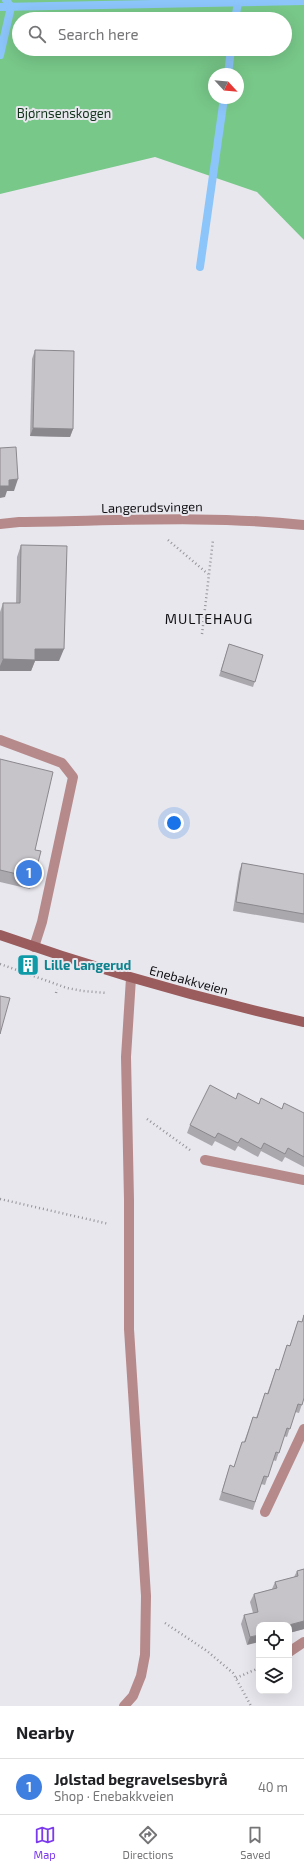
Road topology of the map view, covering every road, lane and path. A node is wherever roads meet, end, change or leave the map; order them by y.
1 (215, 519) junction
2 (144, 520) junction
3 (0, 524) edge
4 (304, 525) edge
5 (209, 574) junction
6 (202, 634) dead end
7 (0, 740) edge
8 (0, 934) edge
9 (34, 947) junction
10 (0, 964) edge
11 (131, 978) junction
12 (57, 989) dead end
13 (56, 993) dead end
14 (304, 1022) edge
15 (127, 1115) junction
16 (205, 1160) joint
17 (304, 1180) edge
18 (0, 1199) edge
19 (129, 1228) junction
20 (304, 1429) edge
21 (265, 1512) dead end
22 (146, 1612) junction
23 (304, 1642) edge
24 (292, 1650) edge
25 (256, 1669) edge
26 (236, 1678) junction
27 (124, 1706) edge
28 (252, 1706) edge

1 - 2 street, Langerudsvingen
1 - 4 street, Langerudsvingen
1 - 5 path
2 - 3 street, Langerudsvingen
2 - 5 path
5 - 6 path
7 - 9 street
8 - 9 main road, Enebakkveien
9 - 11 main road, Enebakkveien
10 - 11 path
11 - 14 main road, Enebakkveien
11 - 15 street
12 - 13 path
15 - 16 path
15 - 19 street
16 - 17 street
18 - 19 path
19 - 22 street
20 - 21 street
22 - 26 path
22 - 27 street
23 - 24 street
25 - 26 path
26 - 28 path

